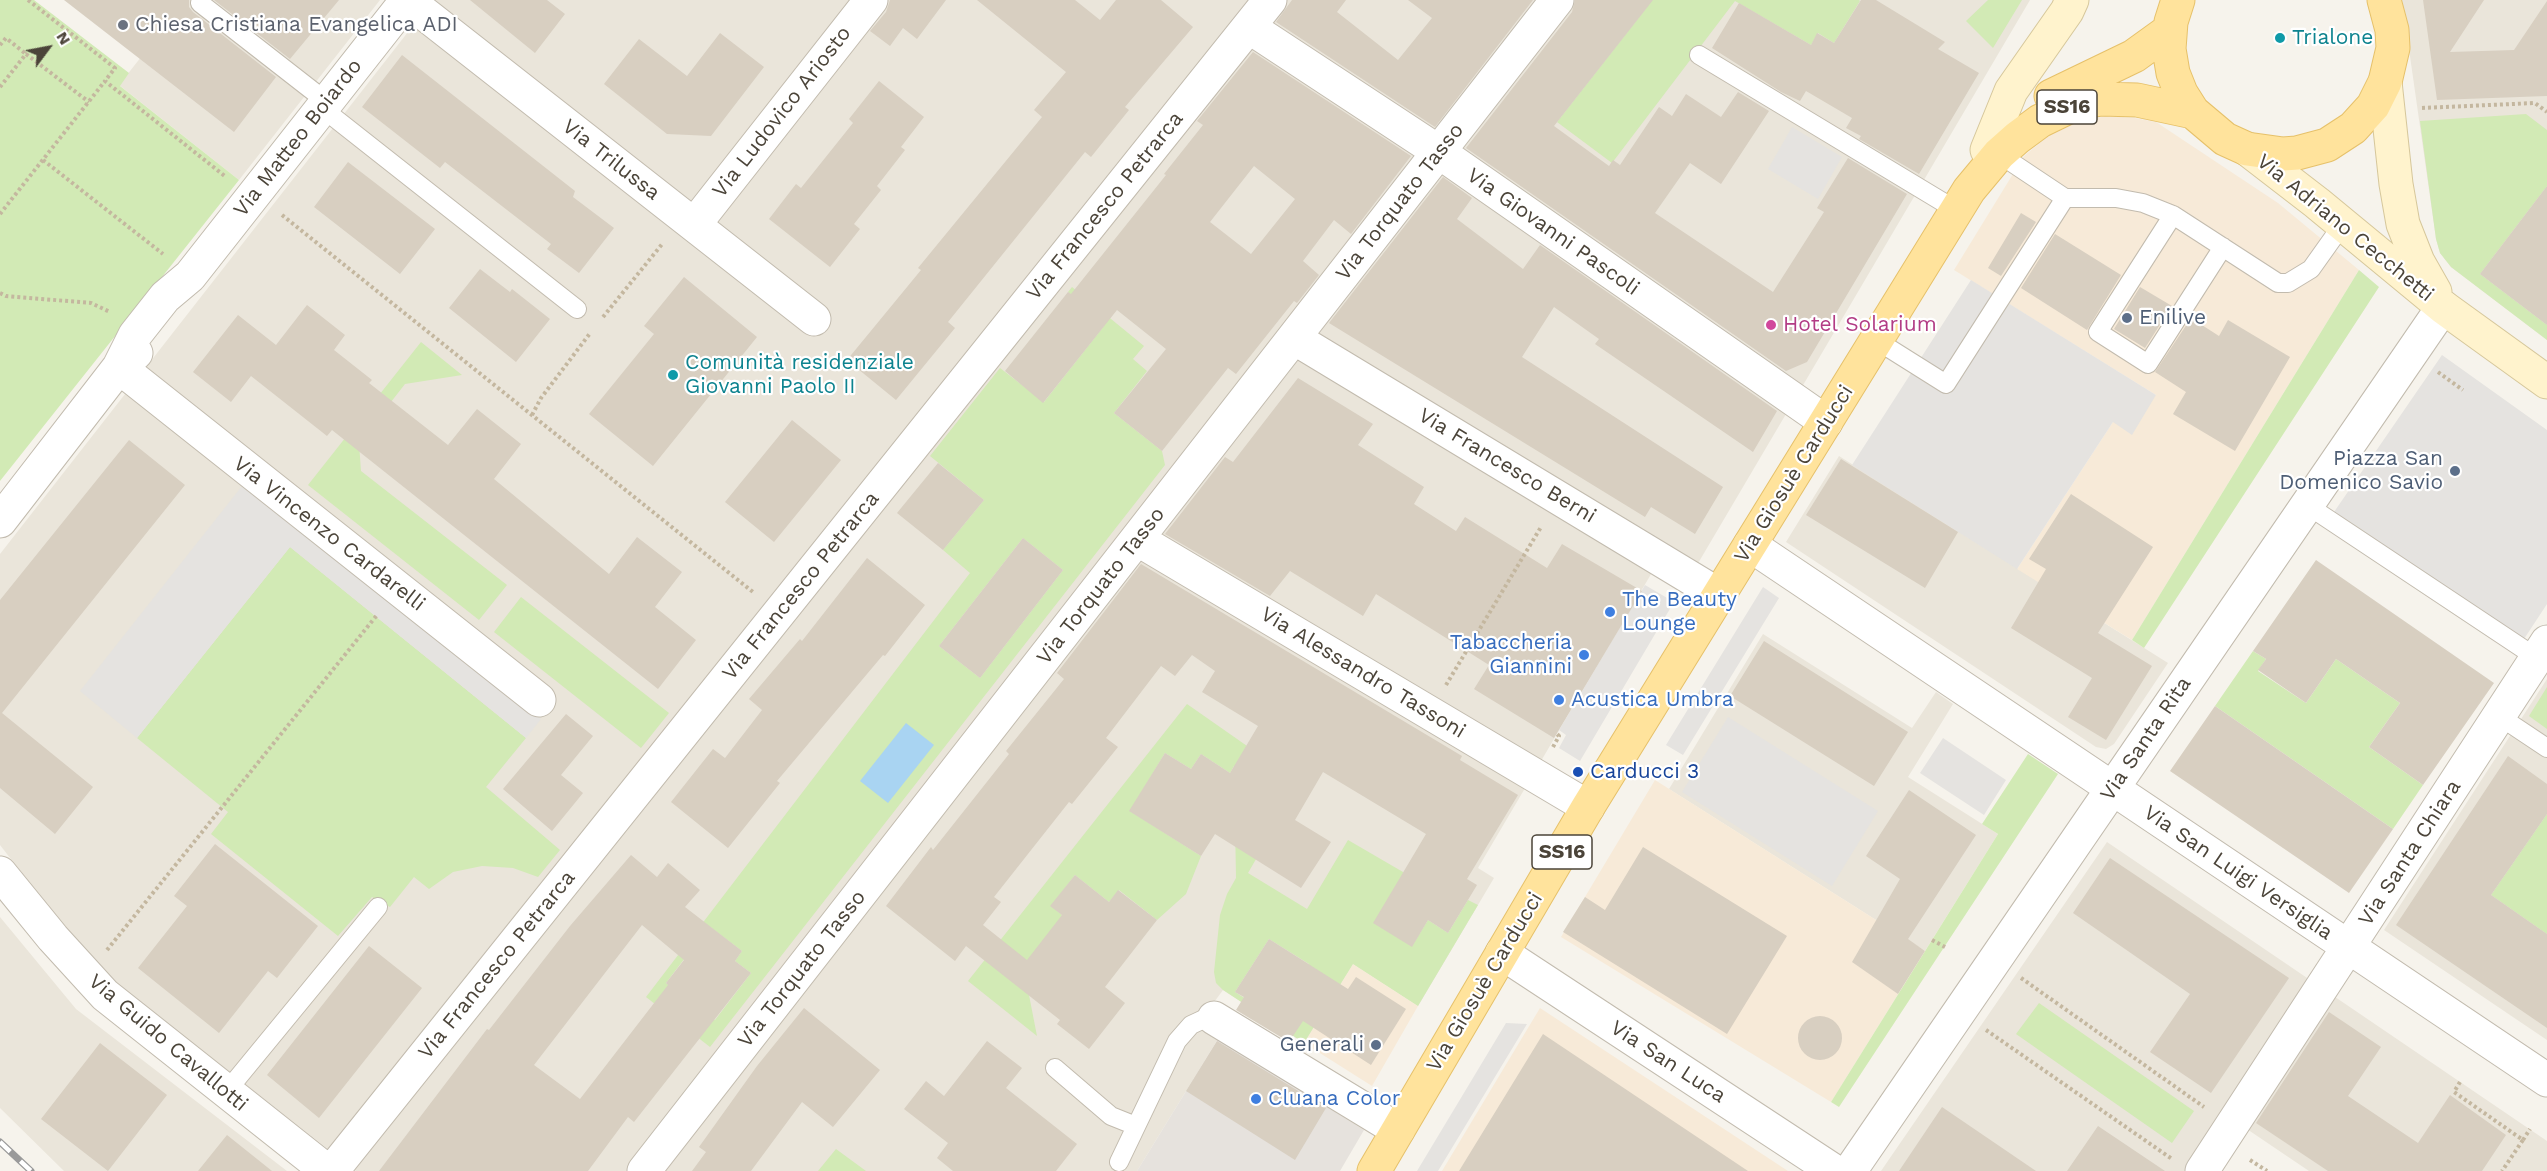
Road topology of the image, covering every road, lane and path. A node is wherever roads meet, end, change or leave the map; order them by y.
1 (28, 0) edge
2 (407, 0) edge
3 (871, 0) edge
4 (1270, 0) edge
5 (1557, 0) edge
6 (2072, 0) edge
7 (200, 3) dead end
8 (2387, 3) edge
9 (2169, 13) edge
10 (1249, 27) junction
11 (0, 45) edge
12 (26, 54) junction
13 (1699, 55) dead end
14 (105, 81) junction
15 (0, 87) edge
16 (2387, 95) junction
17 (88, 102) junction
18 (324, 105) junction
19 (2193, 112) junction
20 (2547, 112) edge
21 (2247, 149) junction
22 (1439, 152) junction
23 (1993, 152) junction
24 (43, 160) junction
25 (226, 177) dead end
26 (255, 193) junction
27 (2065, 198) junction
28 (1962, 200) junction
29 (0, 214) edge
30 (2173, 215) junction
31 (689, 221) junction
32 (2343, 224) junction
33 (2223, 247) junction
34 (164, 255) dead end
35 (0, 293) edge
36 (2443, 307) junction
37 (577, 309) dead end
38 (116, 317) dead end
39 (602, 319) dead end
40 (814, 319) dead end
41 (595, 327) dead end
42 (1294, 338) junction
43 (1876, 340) junction
44 (2430, 366) dead end
45 (119, 367) junction
46 (2547, 382) edge
47 (2463, 390) dead end
48 (532, 415) junction
49 (1826, 422) junction
50 (1559, 498) junction
51 (2307, 505) junction
52 (0, 521) edge
53 (1137, 539) junction
54 (1750, 545) junction
55 (398, 589) junction
56 (1719, 595) junction
57 (779, 613) junction
58 (2542, 650) edge
59 (539, 700) dead end
60 (1430, 713) junction
61 (2499, 716) junction
62 (2547, 748) edge
63 (2112, 788) junction
64 (1588, 807) junction
65 (0, 873) edge
66 (378, 907) dead end
67 (1932, 940) dead end
68 (1945, 947) dead end
69 (2349, 947) junction
70 (1502, 953) junction
71 (2016, 975) dead end
72 (86, 976) junction
73 (1214, 1018) joint
74 (1980, 1026) dead end
75 (1055, 1068) dead end
76 (2547, 1080) edge
77 (2460, 1082) dead end
78 (226, 1092) junction
79 (1136, 1126) junction
80 (2232, 1126) junction
81 (2530, 1129) dead end
82 (1398, 1130) junction
83 (2523, 1140) junction
84 (1119, 1162) dead end
85 (2191, 1168) edge
86 (327, 1171) edge
87 (332, 1171) edge
88 (644, 1171) edge
89 (1374, 1171) edge
90 (1834, 1171) edge
91 (1850, 1171) edge
92 (2502, 1171) edge

1 - 14 path
2 - 18 street, Via Matteo Boiardo
2 - 31 street, Via Trilussa
3 - 31 street, Via Ludovico Ariosto
4 - 10 street, Via Francesco Petrarca
5 - 22 street, Via Torquato Tasso
6 - 23 street, Via Giosuè Carducci
7 - 18 lane
8 - 16 main road, SS16
9 - 19 main road, SS16
9 - 23 main road, Via Giosuè Carducci / SS16
10 - 22 street, Via Giovanni Pascoli
10 - 57 street, Via Francesco Petrarca
11 - 12 path
12 - 15 path
12 - 17 path
13 - 28 lane
14 - 17 path
14 - 25 path
16 - 20 path
16 - 21 main road, SS16
16 - 36 street, Via Adriano Cecchetti
17 - 24 path
18 - 26 street, Via Matteo Boiardo
18 - 37 lane
19 - 21 main road, SS16
19 - 23 main road, Via Giosuè Carducci / SS16
21 - 32 street, Via Adriano Cecchetti
22 - 42 street, Via Torquato Tasso
22 - 49 street, Via Giovanni Pascoli
23 - 27 lane
23 - 28 main road, Via Giosuè Carducci / SS16
24 - 29 path
24 - 34 path
26 - 45 street, Via Matteo Boiardo
26 - 48 path
27 - 30 lane
27 - 43 lane
28 - 43 main road, Via Giosuè Carducci / SS16
30 - 33 lane
30 - 33 lane
31 - 39 path
31 - 40 street, Via Trilussa
32 - 33 lane
32 - 36 street, Via Adriano Cecchetti
35 - 38 path
36 - 46 street, Via Adriano Cecchetti
36 - 51 street, Via Santa Rita
41 - 48 path
42 - 50 street, Via Francesco Berni
42 - 53 street, Via Torquato Tasso
43 - 49 main road, Via Giosuè Carducci / SS16
44 - 47 path
45 - 52 street, Via Matteo Boiardo
45 - 55 street, Via Vincenzo Cardarelli
48 - 57 path
49 - 54 main road, Via Giosuè Carducci / SS16
50 - 56 street, Via Francesco Berni
50 - 60 path
51 - 58 lane
51 - 63 street, Via Santa Rita
53 - 60 street, Via Alessandro Tassoni
53 - 88 street, Via Torquato Tasso
54 - 56 main road, Via Giosuè Carducci / SS16
54 - 63 street, Via San Luigi Versiglia
55 - 59 street, Via Vincenzo Cardarelli
55 - 72 path
56 - 64 main road, Via Giosuè Carducci / SS16
57 - 87 street, Via Francesco Petrarca
58 - 61 street, Via Santa Chiara
60 - 64 street, Via Alessandro Tassoni
61 - 62 lane
61 - 69 street, Via Santa Chiara
63 - 69 street, Via San Luigi Versiglia
63 - 91 street, Via Santa Rita
64 - 70 main road, Via Giosuè Carducci / SS16
65 - 72 street, Via Guido Cavallotti
66 - 78 lane
67 - 68 path
69 - 76 street, Via San Luigi Versiglia
69 - 80 street, Via Santa Chiara
70 - 82 main road, Via Giosuè Carducci / SS16
70 - 90 street, Via San Luca
71 - 80 path
72 - 78 street, Via Guido Cavallotti
73 - 79 lane
73 - 82 street
74 - 85 path
75 - 79 lane
77 - 83 path
78 - 86 street, Via Guido Cavallotti
79 - 84 lane
80 - 85 street, Via Santa Chiara
81 - 83 path
82 - 89 main road, Via Giosuè Carducci / SS16
83 - 92 path

